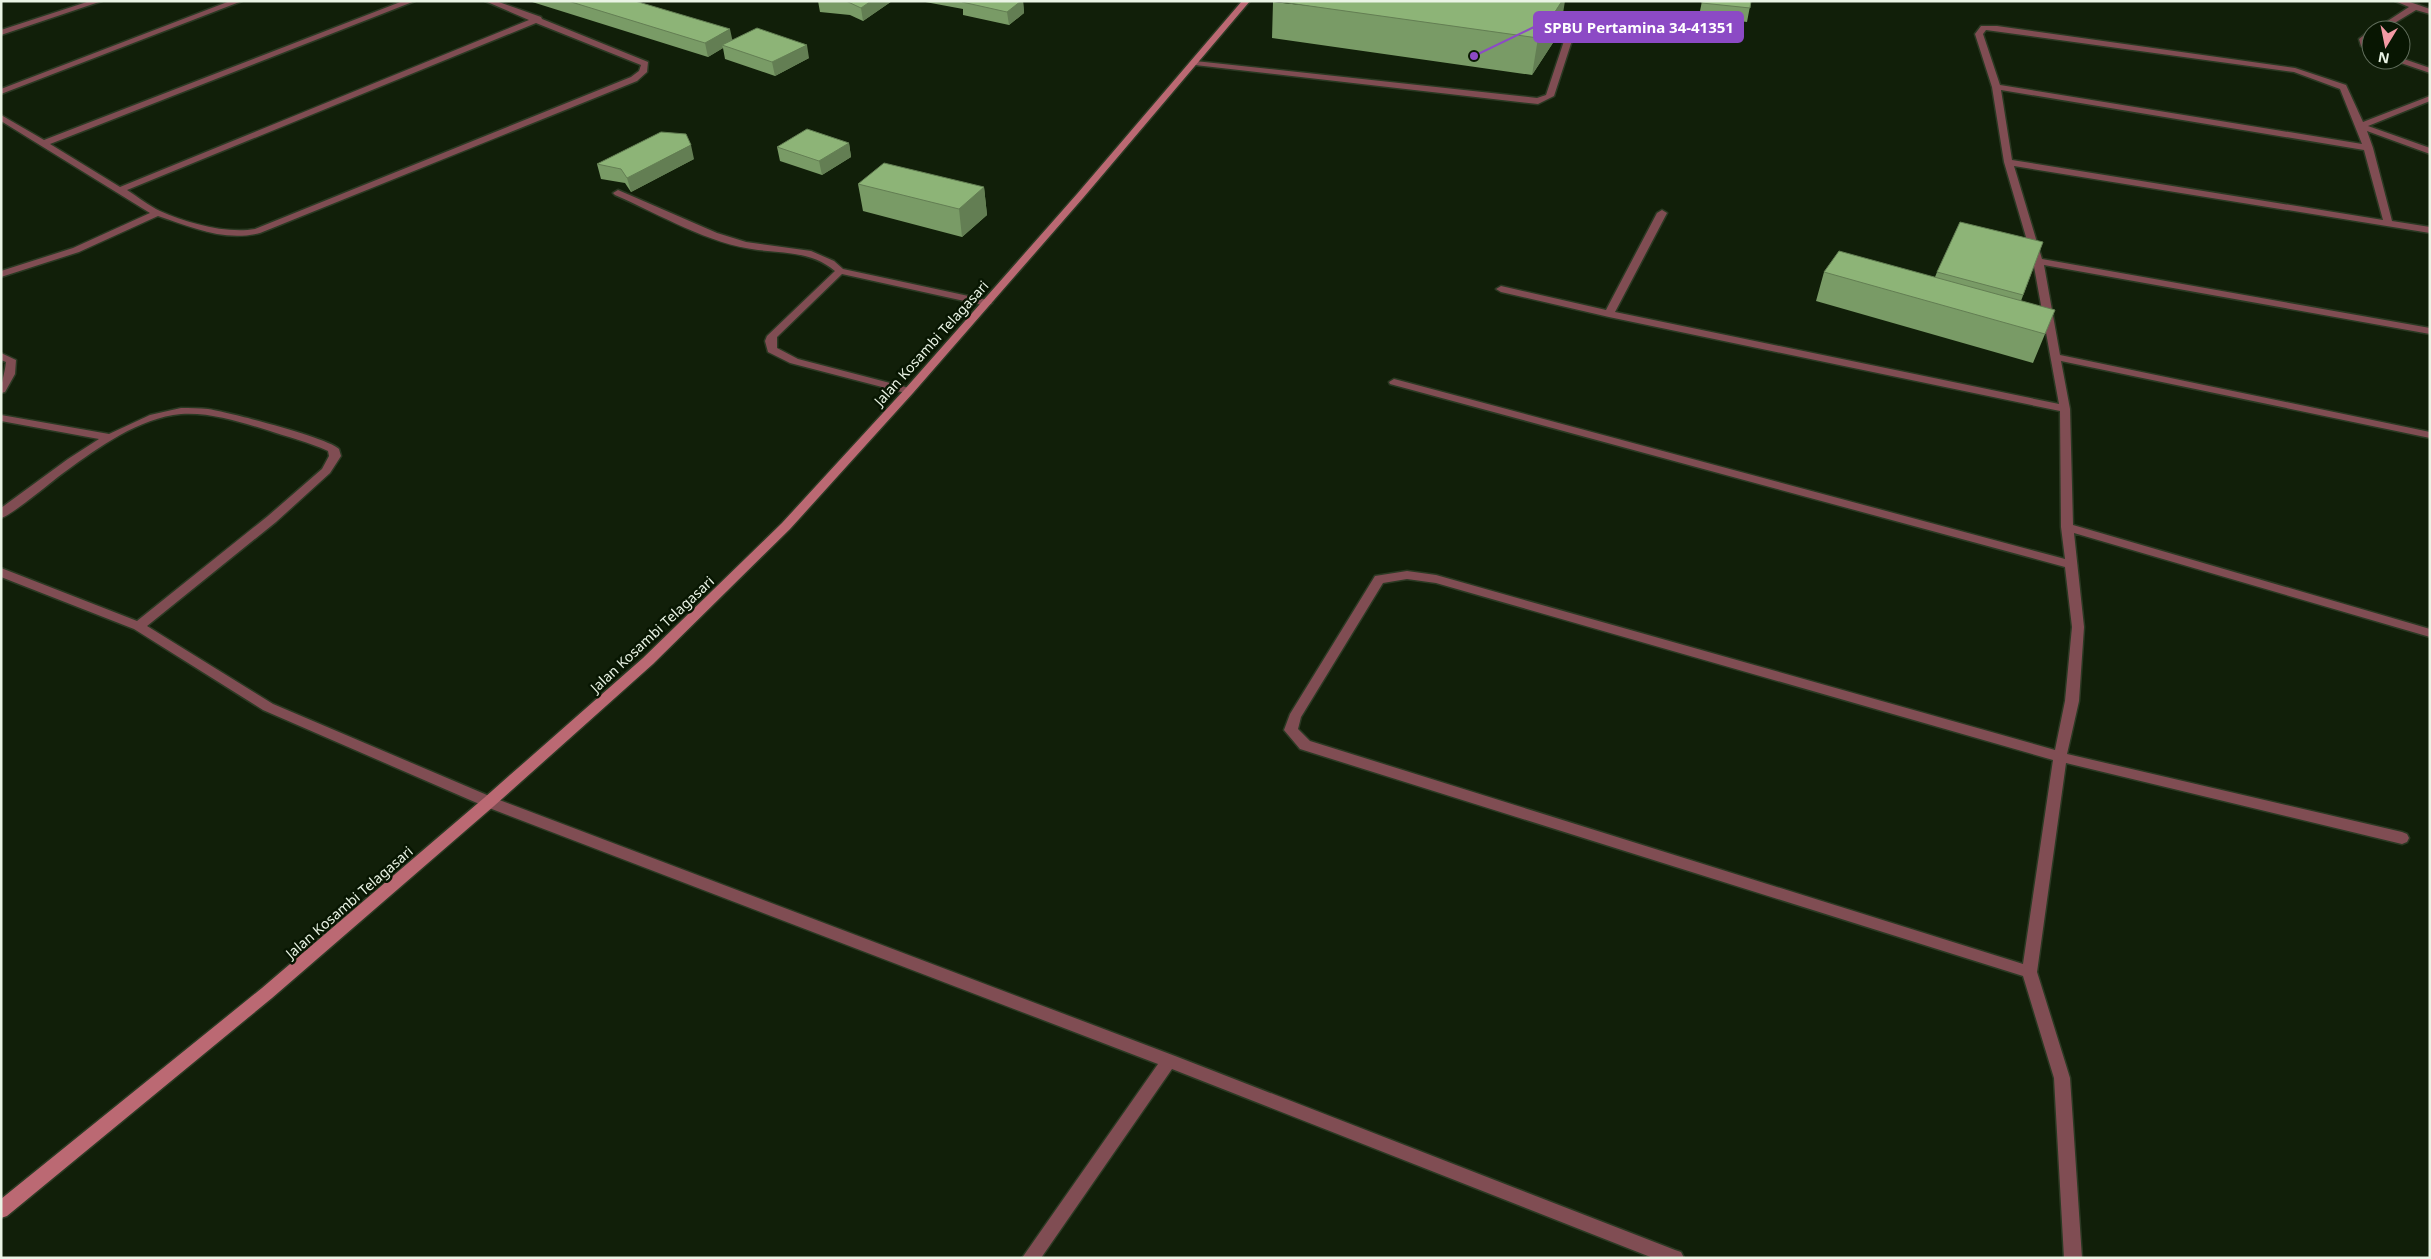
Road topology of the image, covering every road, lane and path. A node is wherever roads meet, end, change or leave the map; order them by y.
1 (65, 1) edge
2 (98, 1) edge
3 (238, 1) edge
4 (411, 1) edge
5 (489, 1) edge
6 (1246, 1) edge
7 (2398, 1) edge
8 (2415, 7) junction
9 (77, 8) junction
10 (2430, 12) edge
11 (1541, 15) edge
12 (538, 20) junction
13 (2394, 20) edge
14 (1, 33) edge
15 (1195, 63) junction
16 (2411, 63) edge
17 (2430, 70) edge
18 (1996, 87) junction
19 (1, 92) edge
20 (2430, 98) edge
21 (1, 117) edge
22 (2360, 126) junction
23 (44, 144) junction
24 (2369, 148) junction
25 (2430, 150) edge
26 (2008, 162) junction
27 (120, 190) junction
28 (618, 193) dead end
29 (157, 213) junction
30 (1662, 213) dead end
31 (2388, 222) junction
32 (2430, 230) edge
33 (2038, 261) junction
34 (840, 271) junction
35 (1, 274) edge
36 (1501, 289) dead end
37 (987, 303) junction
38 (1609, 314) junction
39 (2430, 331) edge
40 (1, 356) edge
41 (2056, 357) junction
42 (1394, 382) dead end
43 (1, 390) edge
44 (909, 391) junction
45 (2065, 409) junction
46 (1, 418) edge
47 (2430, 435) edge
48 (108, 437) junction
49 (1, 514) edge
50 (2067, 527) junction
51 (2071, 565) junction
52 (1, 572) edge
53 (138, 626) junction
54 (2430, 633) edge
55 (2060, 757) junction
56 (489, 802) junction
57 (2402, 838) dead end
58 (2029, 972) junction
59 (1169, 1061) junction
60 (1, 1210) edge
61 (1031, 1258) edge
62 (1675, 1258) edge
63 (2072, 1258) edge

1 - 9 street
2 - 9 street
3 - 19 street
4 - 23 street
5 - 12 street
6 - 15 main road, Jalan Kosambi Telagasari
7 - 8 street
8 - 10 street
8 - 13 street
9 - 14 street
11 - 15 street
12 - 27 street
12 - 29 street
15 - 37 main road, Jalan Kosambi Telagasari
16 - 17 street
18 - 22 street
18 - 24 street
18 - 26 street
20 - 22 street
21 - 23 street
22 - 24 street
22 - 25 street
23 - 27 street
24 - 31 street
26 - 31 street
26 - 33 street
27 - 29 street
28 - 34 street
29 - 35 street
30 - 38 street
31 - 32 street
33 - 39 street
33 - 41 street
34 - 37 street
34 - 44 street
36 - 38 street
37 - 44 main road, Jalan Kosambi Telagasari
38 - 45 street
40 - 43 street
41 - 45 street
41 - 47 street
42 - 51 street
44 - 56 main road, Jalan Kosambi Telagasari
45 - 50 street
46 - 48 street
48 - 49 street
48 - 53 street
50 - 51 street
50 - 54 street
51 - 55 street
52 - 53 street
53 - 56 street
55 - 57 street
55 - 58 street
55 - 58 street
56 - 59 street
56 - 60 main road, Jalan Kosambi Telagasari
58 - 63 street
59 - 61 street
59 - 62 street

